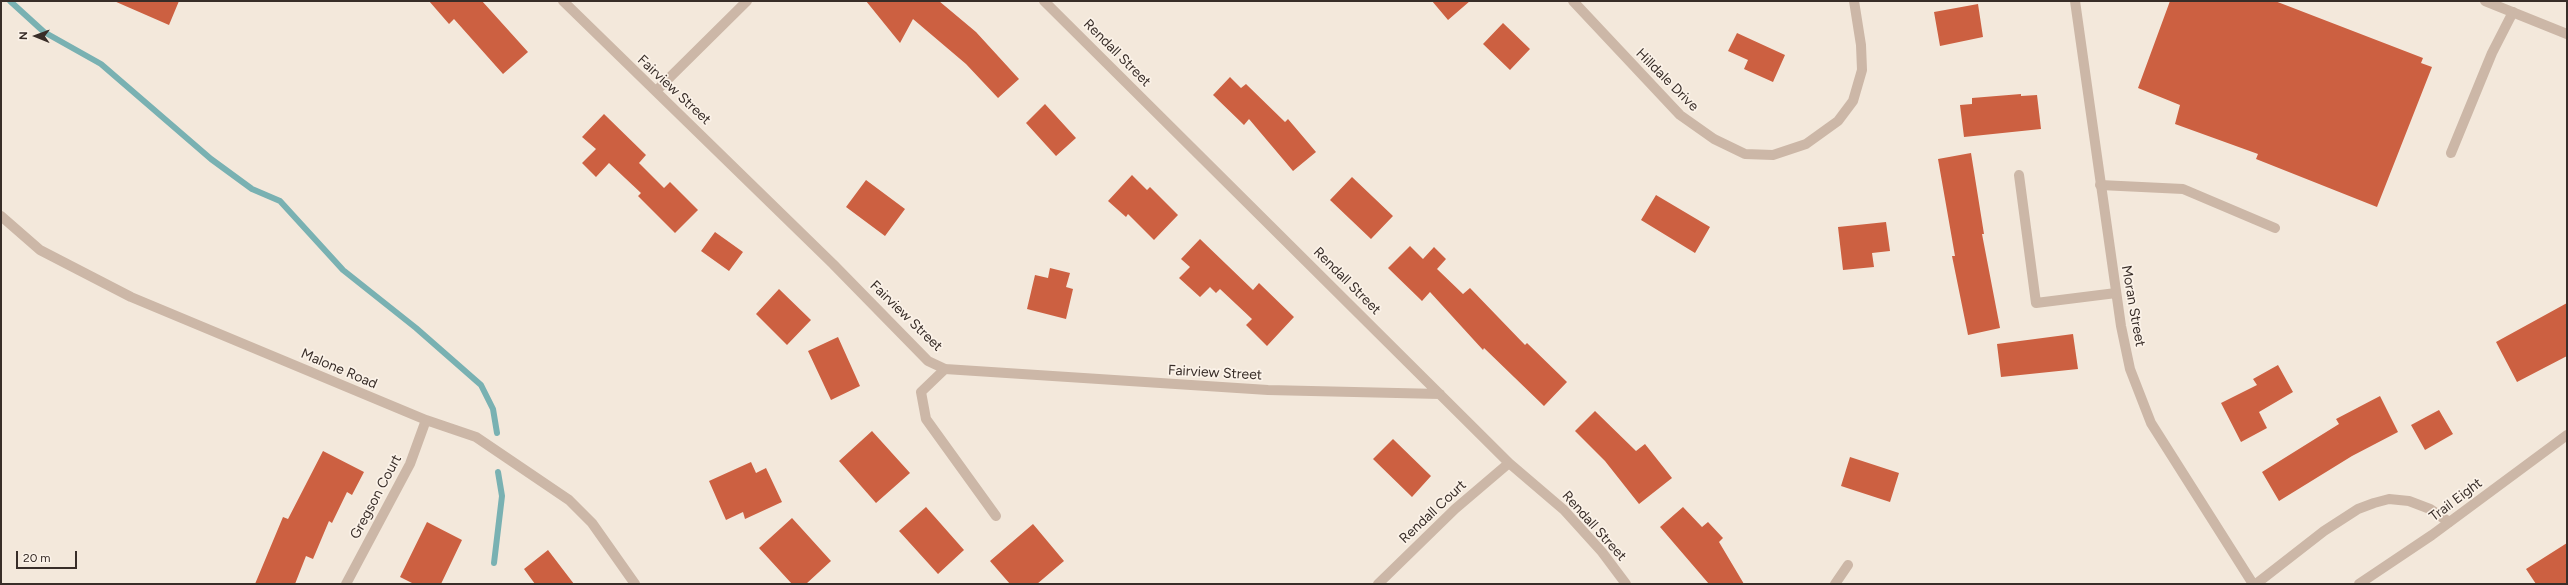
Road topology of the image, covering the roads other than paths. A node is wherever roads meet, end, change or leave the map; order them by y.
1 (563, 1) edge
2 (748, 1) edge
3 (1044, 1) edge
4 (1573, 1) edge
5 (1854, 1) edge
6 (2075, 1) edge
7 (2485, 1) edge
8 (2513, 12) junction
9 (2567, 34) edge
10 (656, 91) junction
11 (2451, 153) dead end
12 (2019, 175) dead end
13 (2100, 185) junction
14 (1, 216) edge
15 (2275, 228) dead end
16 (2116, 293) junction
17 (945, 369) junction
18 (1440, 394) junction
19 (426, 420) junction
20 (2567, 435) edge
21 (1509, 463) junction
22 (996, 516) dead end
23 (2449, 522) junction
24 (1848, 565) dead end
25 (346, 584) edge
26 (635, 584) edge
27 (1378, 584) edge
28 (1626, 584) edge
29 (1835, 584) edge
30 (2255, 584) edge
31 (2359, 584) edge

1 - 10 street, Fairview Street
2 - 10 street
3 - 18 street, Rendall Street
4 - 5 street, Hilldale Drive
6 - 13 street, Moran Street
7 - 8 street
8 - 9 street
8 - 11 street
10 - 17 street, Fairview Street
12 - 16 street
13 - 15 street
13 - 16 street, Moran Street
14 - 19 street, Malone Road
16 - 30 street, Moran Street
17 - 18 street, Fairview Street
17 - 22 street
18 - 21 street, Rendall Street
19 - 25 street, Gregson Court
19 - 26 street, Malone Road
20 - 23 street, Trail Eight
21 - 27 street, Rendall Court
21 - 28 street, Rendall Street
23 - 30 street
23 - 31 street, Trail Eight
24 - 29 street

